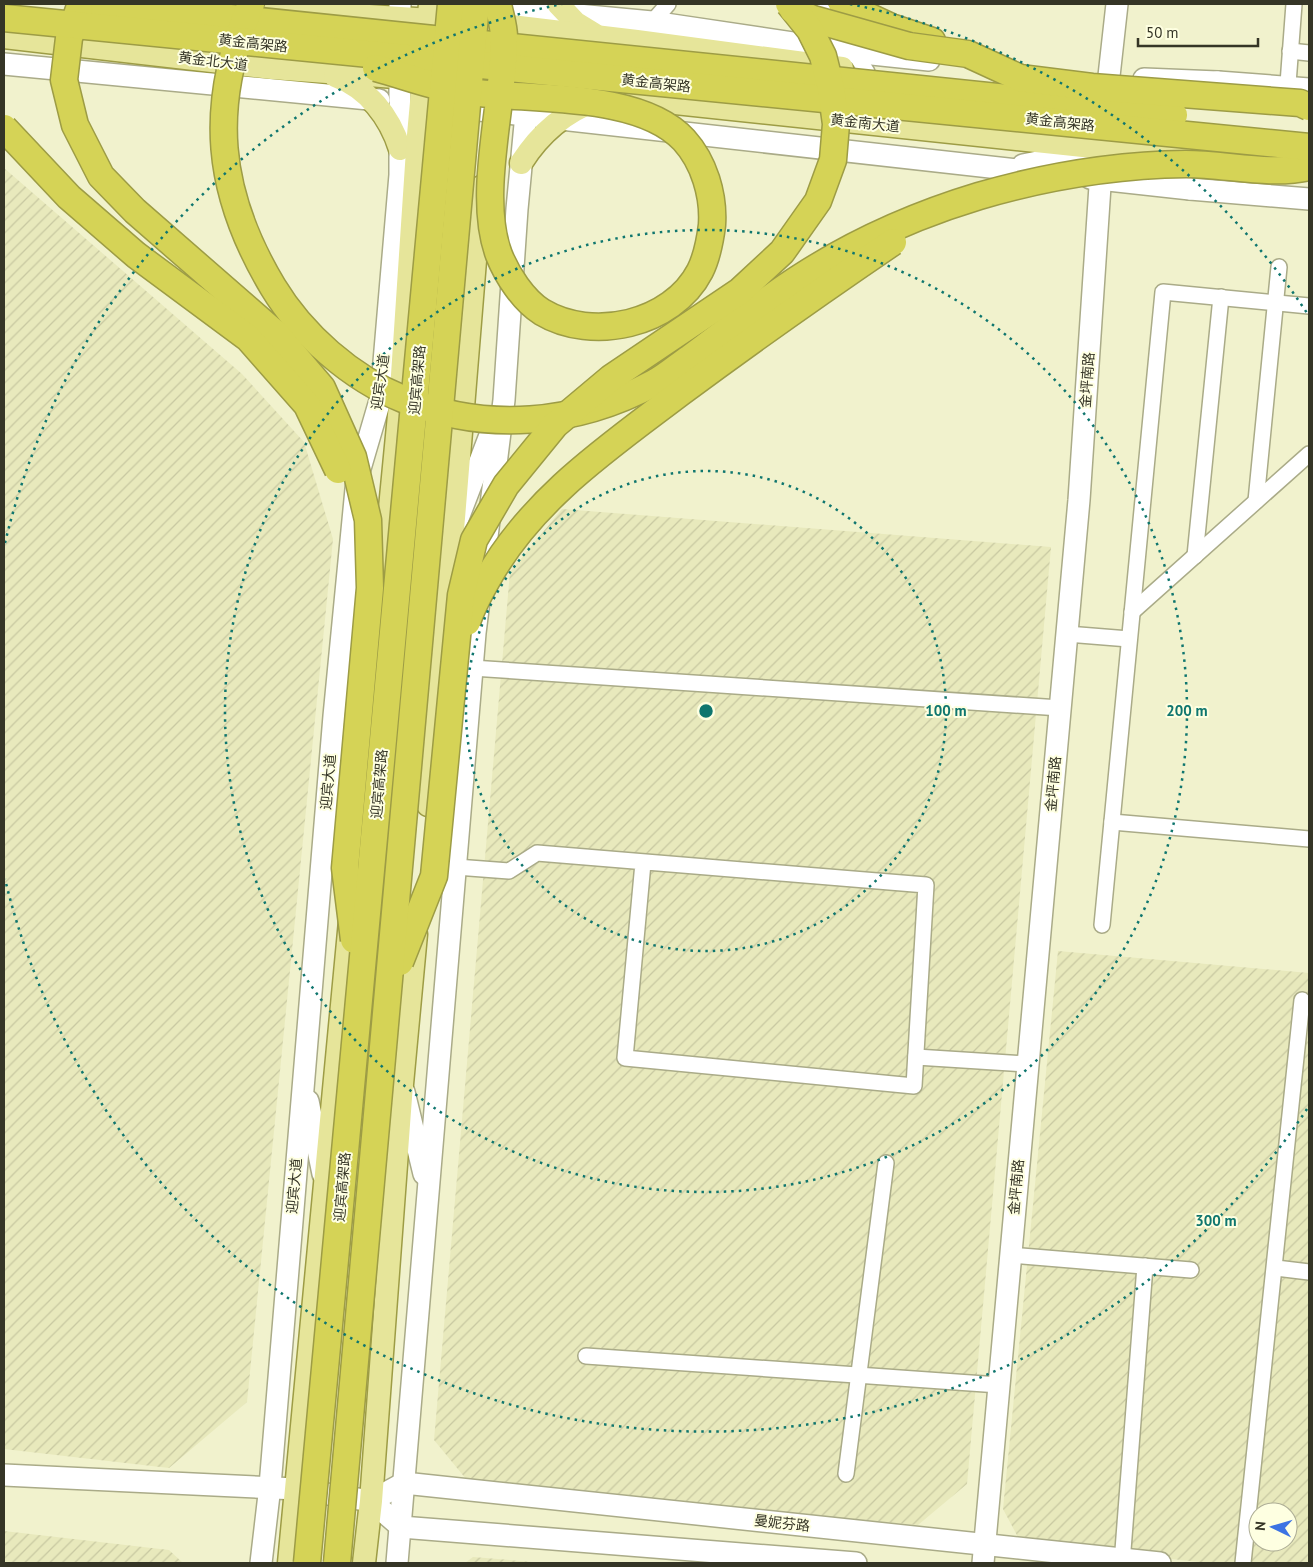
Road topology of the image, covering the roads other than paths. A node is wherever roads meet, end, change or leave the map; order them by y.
1 (82, 4) edge
2 (94, 4) edge
3 (219, 4) edge
4 (251, 4) edge
5 (343, 4) edge
6 (451, 4) edge
7 (461, 4) edge
8 (668, 4) edge
9 (779, 4) edge
10 (789, 4) edge
11 (818, 4) edge
12 (842, 4) edge
13 (1117, 4) edge
14 (1294, 4) edge
15 (492, 8) edge
16 (561, 8) edge
17 (400, 11) edge
18 (429, 12) edge
19 (311, 13) junction
20 (535, 14) edge
21 (4, 18) edge
22 (652, 22) junction
23 (599, 36) junction
24 (4, 37) edge
25 (636, 41) junction
26 (1290, 51) junction
27 (853, 52) junction
28 (1309, 53) edge
29 (968, 54) junction
30 (310, 60) junction
31 (4, 64) edge
32 (867, 72) junction
33 (411, 78) junction
34 (489, 83) junction
35 (1287, 86) junction
36 (528, 87) junction
37 (1107, 88) junction
38 (1309, 89) edge
39 (613, 96) junction
40 (371, 99) junction
41 (410, 103) junction
42 (1298, 109) edge
43 (487, 110) junction
44 (1309, 113) edge
45 (526, 114) junction
46 (563, 117) junction
47 (4, 128) edge
48 (1309, 129) edge
49 (1309, 147) edge
50 (1102, 148) junction
51 (400, 149) junction
52 (521, 163) junction
53 (1309, 163) edge
54 (1309, 167) edge
55 (1006, 169) junction
56 (1100, 179) junction
57 (1190, 190) junction
58 (982, 195) junction
59 (1309, 199) edge
60 (1279, 267) dead end
61 (1221, 297) junction
62 (1276, 303) junction
63 (1309, 306) edge
64 (504, 400) junction
65 (1309, 454) edge
66 (1256, 501) junction
67 (453, 530) junction
68 (1195, 556) junction
69 (370, 588) junction
70 (1132, 612) junction
71 (1067, 634) junction
72 (1129, 639) junction
73 (463, 668) junction
74 (1060, 708) junction
75 (1112, 822) junction
76 (1309, 839) edge
77 (644, 863) junction
78 (456, 867) junction
79 (1102, 924) dead end
80 (360, 988) junction
81 (389, 991) junction
82 (1302, 1000) dead end
83 (916, 1058) junction
84 (1027, 1064) junction
85 (303, 1076) junction
86 (402, 1084) junction
87 (886, 1162) dead end
88 (324, 1183) junction
89 (429, 1191) junction
90 (1010, 1255) junction
91 (1145, 1266) junction
92 (1276, 1268) junction
93 (1191, 1270) dead end
94 (1309, 1272) edge
95 (586, 1356) dead end
96 (858, 1375) junction
97 (999, 1384) junction
98 (4, 1474) edge
99 (846, 1474) dead end
100 (404, 1483) junction
101 (270, 1486) junction
102 (296, 1489) junction
103 (371, 1500) junction
104 (401, 1527) junction
105 (984, 1554) edge
106 (1122, 1561) edge
107 (260, 1563) edge
108 (289, 1563) edge
109 (307, 1563) edge
110 (337, 1563) edge
111 (364, 1563) edge
112 (397, 1563) edge
113 (856, 1563) edge
114 (1160, 1563) edge
115 (1244, 1563) edge

1 - 69 highway, bridge
2 - 48 highway, 黄金高架路, bridge
3 - 19 main road
4 - 58 highway, bridge
5 - 19 main road
6 - 80 highway, 迎宾高架路, bridge
7 - 15 street
8 - 22 street
9 - 29 highway, bridge
10 - 73 highway, bridge
11 - 27 street
12 - 29 highway, bridge
13 - 37 street, 金坪南路
14 - 26 street
15 - 18 main road
15 - 20 main road
15 - 30 highway, bridge
15 - 34 main road
15 - 81 highway, 迎宾高架路, bridge
16 - 20 street
16 - 22 street
16 - 23 main road
17 - 18 main road
17 - 19 main road
17 - 33 street, 迎宾大道
18 - 33 main road, 迎宾大道
20 - 23 main road
20 - 36 street
21 - 30 highway, 黄金高架路, bridge
22 - 25 street
22 - 27 street
23 - 25 main road
24 - 30 main road, 黄金北大道
25 - 32 main road
26 - 28 street
26 - 35 street
27 - 32 street
27 - 37 street
29 - 42 highway, bridge
30 - 33 main road, 黄金北大道
30 - 40 main road
30 - 49 highway, 黄金高架路, bridge
31 - 40 street
32 - 37 main road
33 - 34 main road, 黄金南大道
33 - 41 main road, 迎宾大道
34 - 36 main road, 黄金南大道
34 - 43 main road
35 - 37 street
35 - 38 street
35 - 42 street
36 - 39 main road, 黄金南大道
36 - 45 street
37 - 42 main road
37 - 50 street, 金坪南路
39 - 46 main road
39 - 50 main road, 黄金南大道
40 - 41 street
40 - 51 main road
41 - 43 street
41 - 51 street, 迎宾大道
41 - 88 main road, 迎宾大道
42 - 44 main road
43 - 45 street
43 - 67 main road
45 - 46 street
45 - 52 street
46 - 52 main road
46 - 55 street
47 - 69 highway, bridge
50 - 53 main road, 黄金南大道
50 - 55 street
50 - 56 street, 金坪南路
50 - 57 street
51 - 85 street, 迎宾大道
52 - 64 street
54 - 58 highway, bridge
55 - 56 street
56 - 57 street
56 - 71 street, 金坪南路
57 - 59 street
58 - 73 highway, bridge
60 - 62 street
61 - 62 street
61 - 68 street
61 - 70 street
62 - 63 street
62 - 66 street
64 - 67 street
64 - 73 street
65 - 66 street
66 - 68 street
67 - 86 main road
68 - 70 street
69 - 80 highway, bridge
70 - 72 street
71 - 72 street
71 - 74 street, 金坪南路
72 - 75 street
73 - 74 street
73 - 78 street
73 - 81 highway, bridge
74 - 84 street, 金坪南路
75 - 76 street
75 - 79 street
77 - 78 street
77 - 83 street
77 - 83 street
78 - 89 street
80 - 109 highway, 迎宾高架路, bridge
81 - 110 highway, 迎宾高架路, bridge
82 - 92 street
83 - 84 street
84 - 90 street, 金坪南路
85 - 88 street
85 - 101 street, 迎宾大道
86 - 89 street
86 - 103 main road
87 - 96 street
88 - 102 main road, 迎宾大道
89 - 100 street
90 - 91 street
90 - 97 street, 金坪南路
91 - 93 street
91 - 106 street
92 - 94 street
92 - 115 street
95 - 96 street
96 - 97 street
96 - 99 street
97 - 105 street, 金坪南路
98 - 101 street
100 - 103 street
100 - 104 street
100 - 105 street, 曼妮芬路
101 - 102 street
101 - 107 street, 迎宾大道
102 - 103 street
102 - 108 main road, 迎宾大道
103 - 104 street
103 - 111 main road
104 - 112 street
104 - 113 street
105 - 106 street, 曼妮芬路
106 - 114 street, 曼妮芬路

